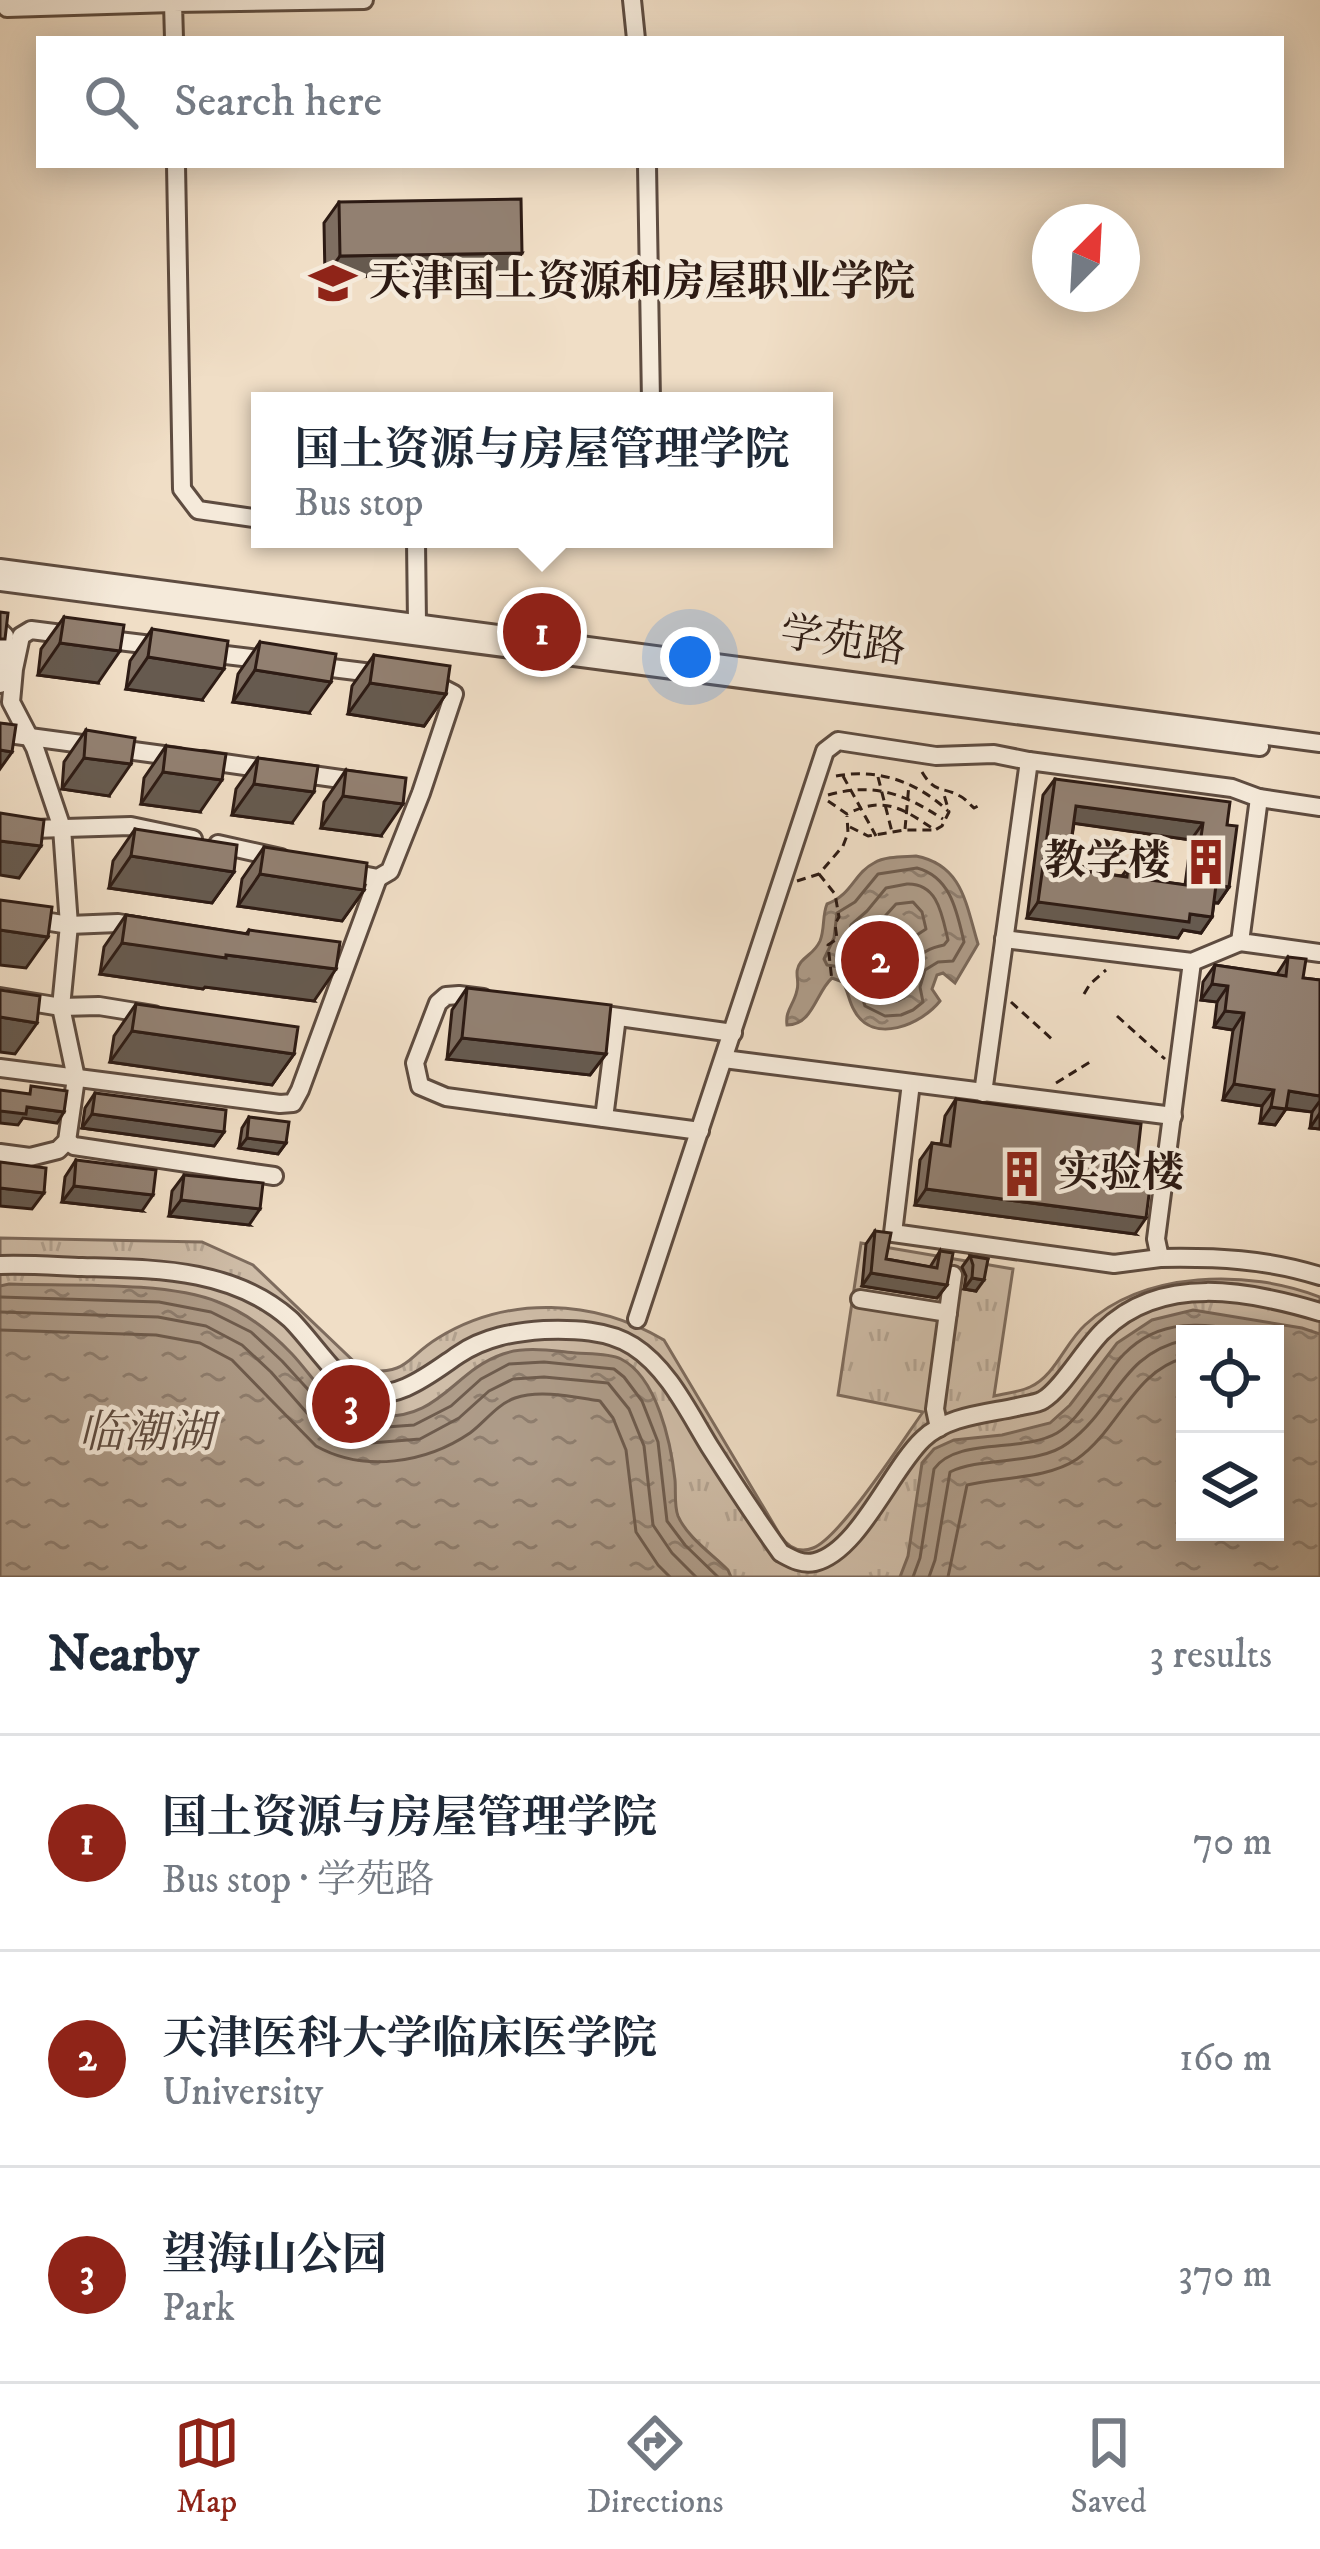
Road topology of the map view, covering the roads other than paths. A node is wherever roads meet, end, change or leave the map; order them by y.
1 (7, 0) edge
2 (364, 0) edge
3 (632, 0) edge
4 (259, 1) edge
5 (173, 3) edge
6 (174, 36) edge
7 (636, 36) edge
8 (176, 168) edge
9 (647, 168) edge
10 (651, 392) edge
11 (251, 518) edge
12 (416, 548) edge
13 (0, 568) edge
14 (0, 582) edge
15 (417, 623) junction
16 (0, 631) edge
17 (172, 648) edge
18 (195, 651) edge
19 (0, 684) edge
20 (0, 733) edge
21 (29, 736) junction
22 (1320, 743) edge
23 (1320, 754) edge
24 (1029, 760) junction
25 (388, 785) edge
26 (1259, 798) junction
27 (1320, 807) edge
28 (62, 828) junction
29 (0, 830) edge
30 (305, 863) edge
31 (327, 868) edge
32 (378, 878) junction
33 (0, 914) edge
34 (69, 925) junction
35 (164, 930) edge
36 (1004, 939) junction
37 (1240, 942) junction
38 (1320, 952) edge
39 (326, 954) edge
40 (349, 958) junction
41 (1192, 962) junction
42 (0, 997) edge
43 (504, 1001) edge
44 (61, 1007) junction
45 (572, 1010) edge
46 (165, 1016) edge
47 (617, 1017) junction
48 (733, 1033) junction
49 (296, 1037) edge
50 (318, 1040) junction
51 (724, 1059) junction
52 (0, 1068) edge
53 (76, 1078) junction
54 (911, 1083) junction
55 (983, 1093) junction
56 (1173, 1116) junction
57 (604, 1118) junction
58 (700, 1131) junction
59 (67, 1141) junction
60 (0, 1153) edge
61 (274, 1176) dead end
62 (1160, 1258) junction
63 (0, 1264) edge
64 (953, 1275) edge
65 (1320, 1276) edge
66 (860, 1299) dead end
67 (1320, 1312) edge
68 (948, 1313) junction
69 (637, 1319) dead end
70 (939, 1428) junction

1 - 5 street
2 - 4 street
3 - 7 street
4 - 5 street
5 - 6 street
8 - 11 street
9 - 10 street
12 - 15 street
13 - 15 street, 学苑路
14 - 23 street, 学苑路
15 - 22 street, 学苑路
16 - 19 street
17 - 21 street
18 - 32 street
20 - 21 street
21 - 25 street
21 - 28 street
24 - 26 street
24 - 36 street
24 - 48 street
26 - 27 street
26 - 37 street
28 - 29 street
28 - 30 street
28 - 34 street
31 - 32 street
32 - 40 street
33 - 34 street
34 - 35 street
34 - 44 street
36 - 41 street
36 - 55 street
37 - 38 street
37 - 41 street
39 - 40 street
40 - 50 street
41 - 56 street
42 - 44 street
43 - 57 street
44 - 46 street
44 - 53 street
45 - 47 street
47 - 48 street
47 - 57 street
48 - 51 street
49 - 50 street
50 - 53 street
51 - 54 street
51 - 58 street
52 - 53 street
53 - 59 street
54 - 55 street
54 - 62 street
55 - 56 street
56 - 62 street
57 - 58 street
58 - 69 street
59 - 60 street
59 - 61 street
62 - 65 street
63 - 70 street
64 - 68 street
66 - 68 street
67 - 70 street
68 - 70 street

